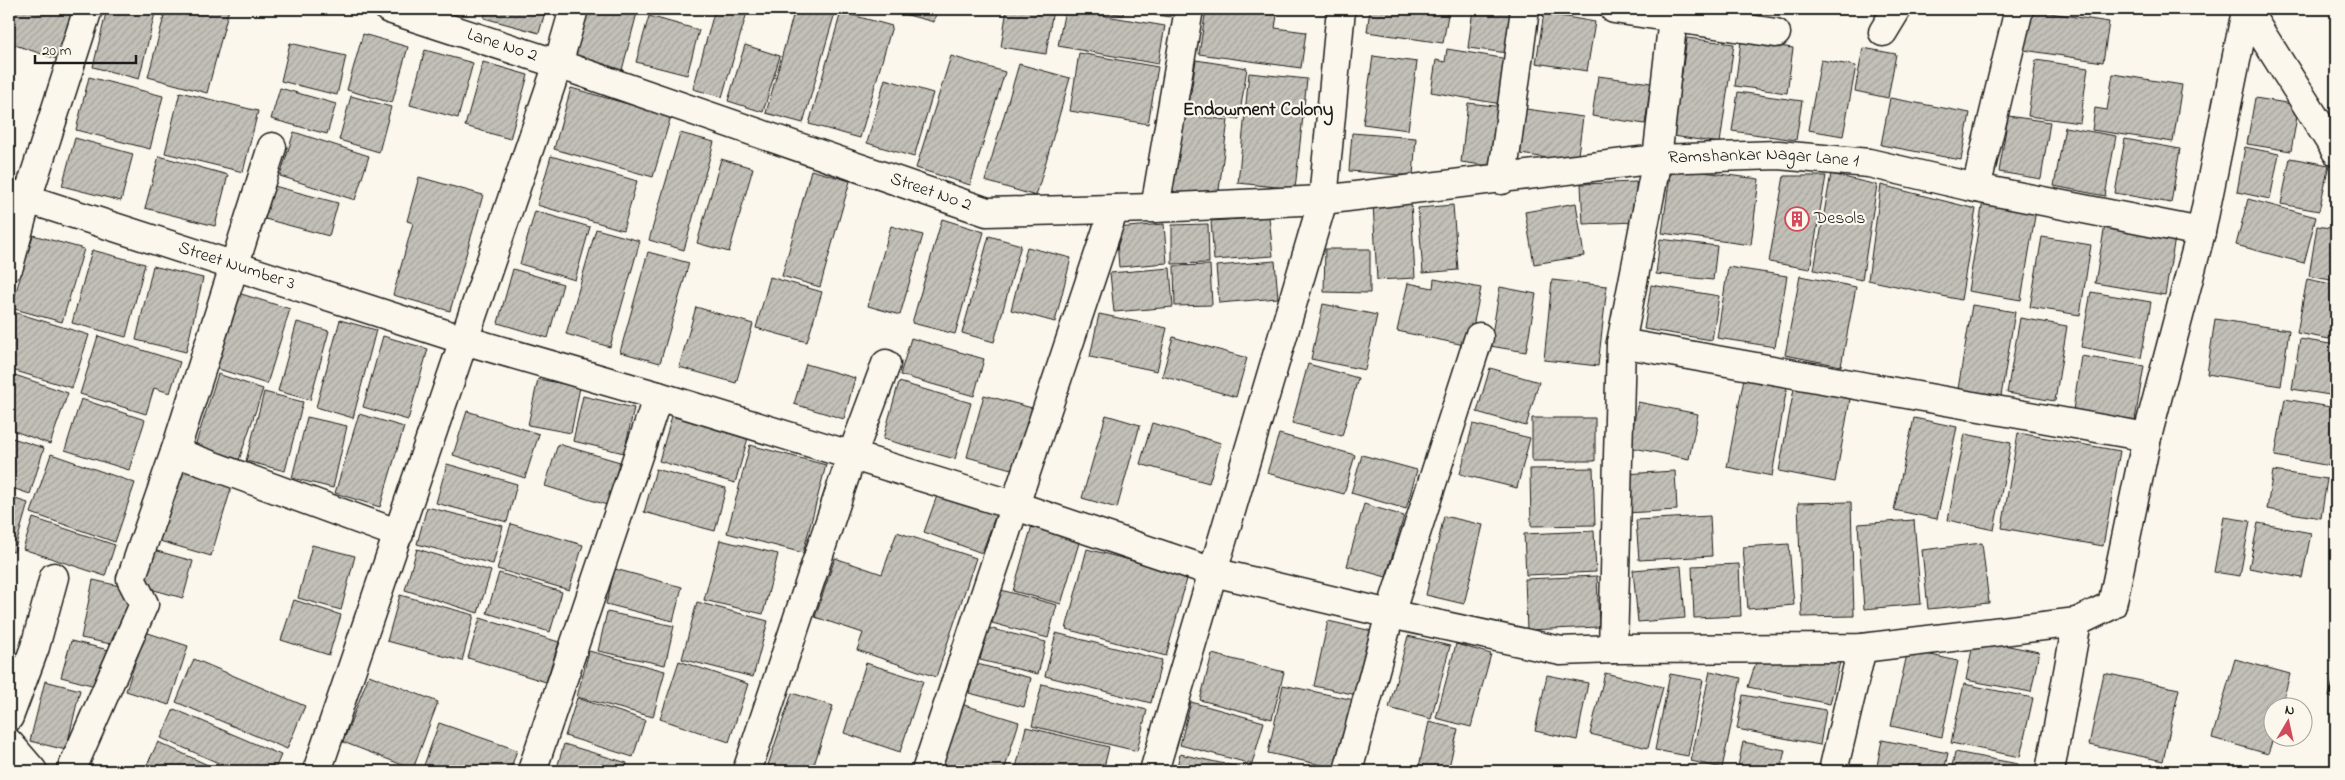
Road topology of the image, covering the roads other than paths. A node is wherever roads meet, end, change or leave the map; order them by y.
1 (88, 9) edge
2 (389, 9) edge
3 (574, 9) edge
4 (1189, 9) edge
5 (1341, 9) edge
6 (1525, 9) edge
7 (1614, 9) edge
8 (2019, 9) edge
9 (2246, 10) edge
10 (1673, 12) edge
11 (1776, 33) dead end
12 (558, 64) junction
13 (272, 147) dead end
14 (2336, 151) edge
15 (1658, 158) junction
16 (1502, 180) junction
17 (1976, 188) junction
18 (18, 196) edge
19 (1322, 200) junction
20 (1155, 208) junction
21 (1114, 209) junction
22 (2201, 232) junction
23 (9, 266) edge
24 (234, 267) junction
25 (1479, 337) dead end
26 (464, 340) junction
27 (1621, 343) junction
28 (886, 364) dead end
29 (658, 396) junction
30 (2147, 437) junction
31 (175, 452) junction
32 (852, 456) junction
33 (1016, 506) junction
34 (399, 534) junction
35 (1213, 572) junction
36 (54, 577) dead end
37 (1390, 614) junction
38 (2077, 622) junction
39 (1862, 648) junction
40 (1613, 649) junction
41 (9, 717) edge
42 (9, 743) edge
43 (33, 771) edge
44 (71, 771) edge
45 (317, 771) edge
46 (532, 771) edge
47 (747, 771) edge
48 (926, 771) edge
49 (1154, 771) edge
50 (1348, 771) edge
51 (1833, 771) edge
52 (2050, 771) edge

1 - 18 street
2 - 12 street, Lane No 2
3 - 12 street
4 - 20 street
5 - 19 street
6 - 16 street
7 - 10 street
8 - 17 street
9 - 14 street
9 - 22 street
10 - 11 street
10 - 15 street
12 - 21 street, Street No 2
12 - 26 street
13 - 24 street
15 - 16 street, Ramshankar Nagar Lane 1
15 - 17 street, Ramshankar Nagar Lane 1
15 - 27 street
16 - 19 street, Ramshankar Nagar Lane 1
17 - 22 street, Ramshankar Nagar Lane 1
18 - 23 street
18 - 24 street, Street Number 3
19 - 20 street, Street No 2
19 - 35 street
20 - 21 street, Street No 2
21 - 33 street
22 - 30 street
24 - 26 street, Street Number 3
24 - 31 street
25 - 37 street
26 - 29 street, Street Number 3
26 - 34 street
27 - 30 street
27 - 40 street
28 - 32 street
29 - 32 street, Street Number 3
29 - 46 street
30 - 38 street, Street Number 3
31 - 34 street
31 - 44 street
32 - 33 street, Street Number 3
32 - 47 street
33 - 35 street, Street Number 3
33 - 48 street
34 - 45 street
35 - 37 street, Street Number 3
35 - 49 street
36 - 41 street
37 - 40 street, Street Number 3
37 - 50 street
38 - 39 street, Street Number 3
38 - 52 street
39 - 40 street, Street Number 3
39 - 51 street
42 - 43 street

